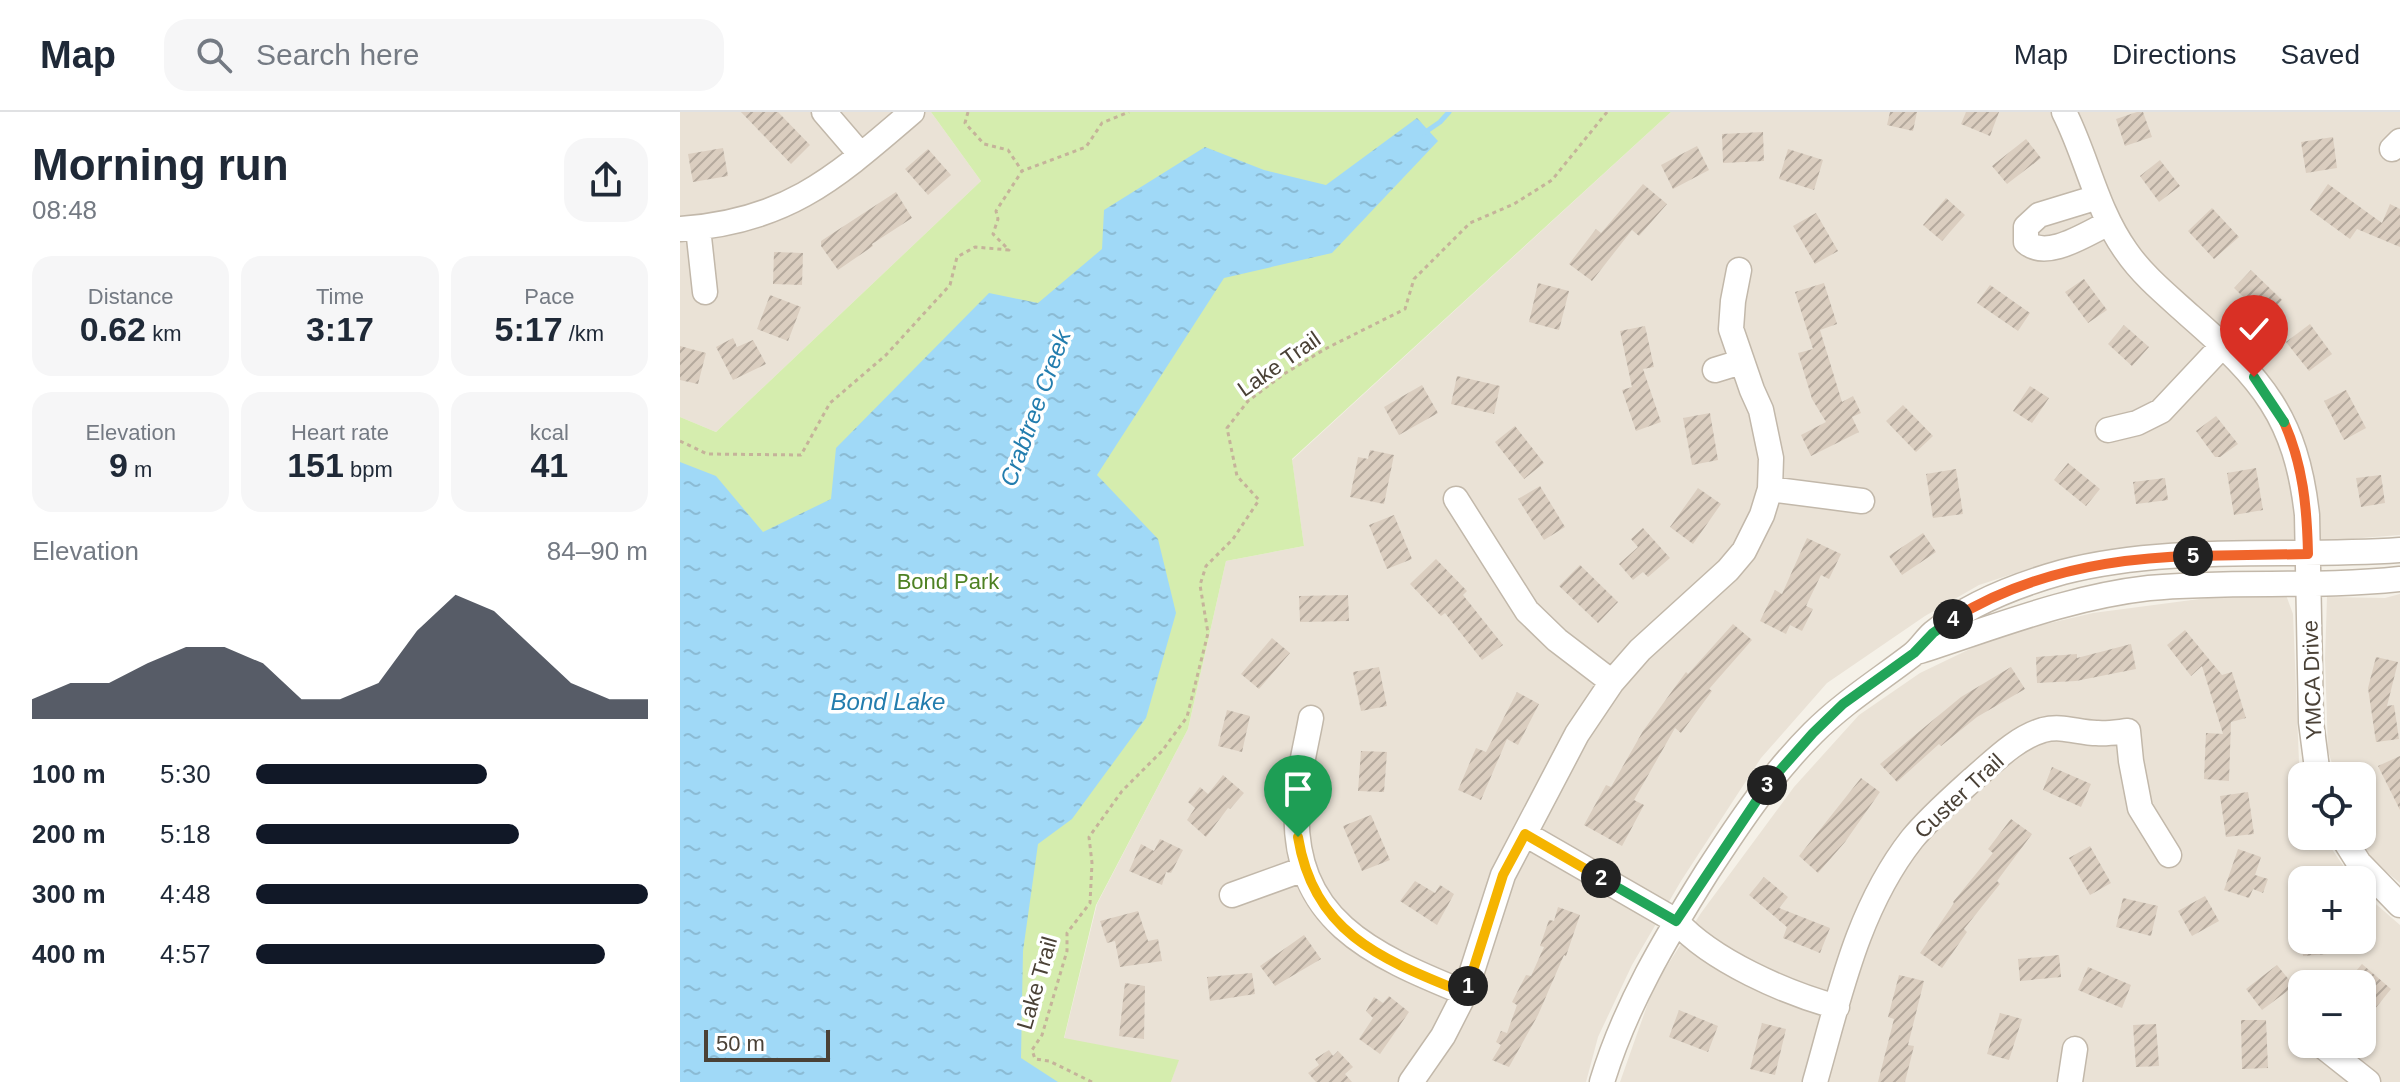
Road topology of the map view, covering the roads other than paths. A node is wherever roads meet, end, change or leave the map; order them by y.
1 (824, 112) edge
2 (912, 112) edge
3 (2064, 112) edge
4 (861, 155) junction
5 (2098, 197) junction
6 (2109, 223) junction
7 (689, 229) edge
8 (1739, 270) dead end
9 (705, 292) dead end
10 (2223, 345) junction
11 (1741, 362) junction
12 (1715, 370) dead end
13 (2108, 430) dead end
14 (1770, 489) junction
15 (1456, 499) dead end
16 (1862, 501) dead end
17 (2400, 550) edge
18 (2308, 554) junction
19 (2400, 579) edge
20 (2309, 584) junction
21 (1914, 653) junction
22 (1612, 682) junction
23 (1311, 718) dead end
24 (2316, 762) edge
25 (1525, 834) junction
26 (2351, 850) edge
27 (2169, 855) dead end
28 (1304, 869) junction
29 (1232, 895) dead end
30 (2400, 905) edge
31 (1676, 921) junction
32 (1465, 993) junction
33 (1837, 1007) junction
34 (2075, 1049) dead end
35 (2338, 1058) edge
36 (1411, 1082) edge
37 (1602, 1082) edge
38 (1815, 1082) edge
39 (2070, 1082) edge
40 (2368, 1082) edge

1 - 4 street
2 - 4 street
3 - 5 street, YMCA Drive
4 - 7 street
5 - 6 street, YMCA Drive
5 - 6 street
6 - 10 street, YMCA Drive
7 - 9 street
8 - 11 street
10 - 13 street
10 - 18 street, YMCA Drive
11 - 12 street
11 - 14 street
14 - 16 street
14 - 22 street
15 - 22 street
17 - 18 street
18 - 20 street, YMCA Drive
18 - 21 street
19 - 20 street
20 - 21 street
20 - 24 street, YMCA Drive
21 - 31 street
22 - 25 street
23 - 28 street
25 - 31 street
25 - 32 street
26 - 30 street
27 - 33 street, Custer Trail
28 - 29 street
28 - 32 street
31 - 33 street
31 - 37 street
32 - 36 street
33 - 38 street, Custer Trail
34 - 39 street
35 - 40 street

